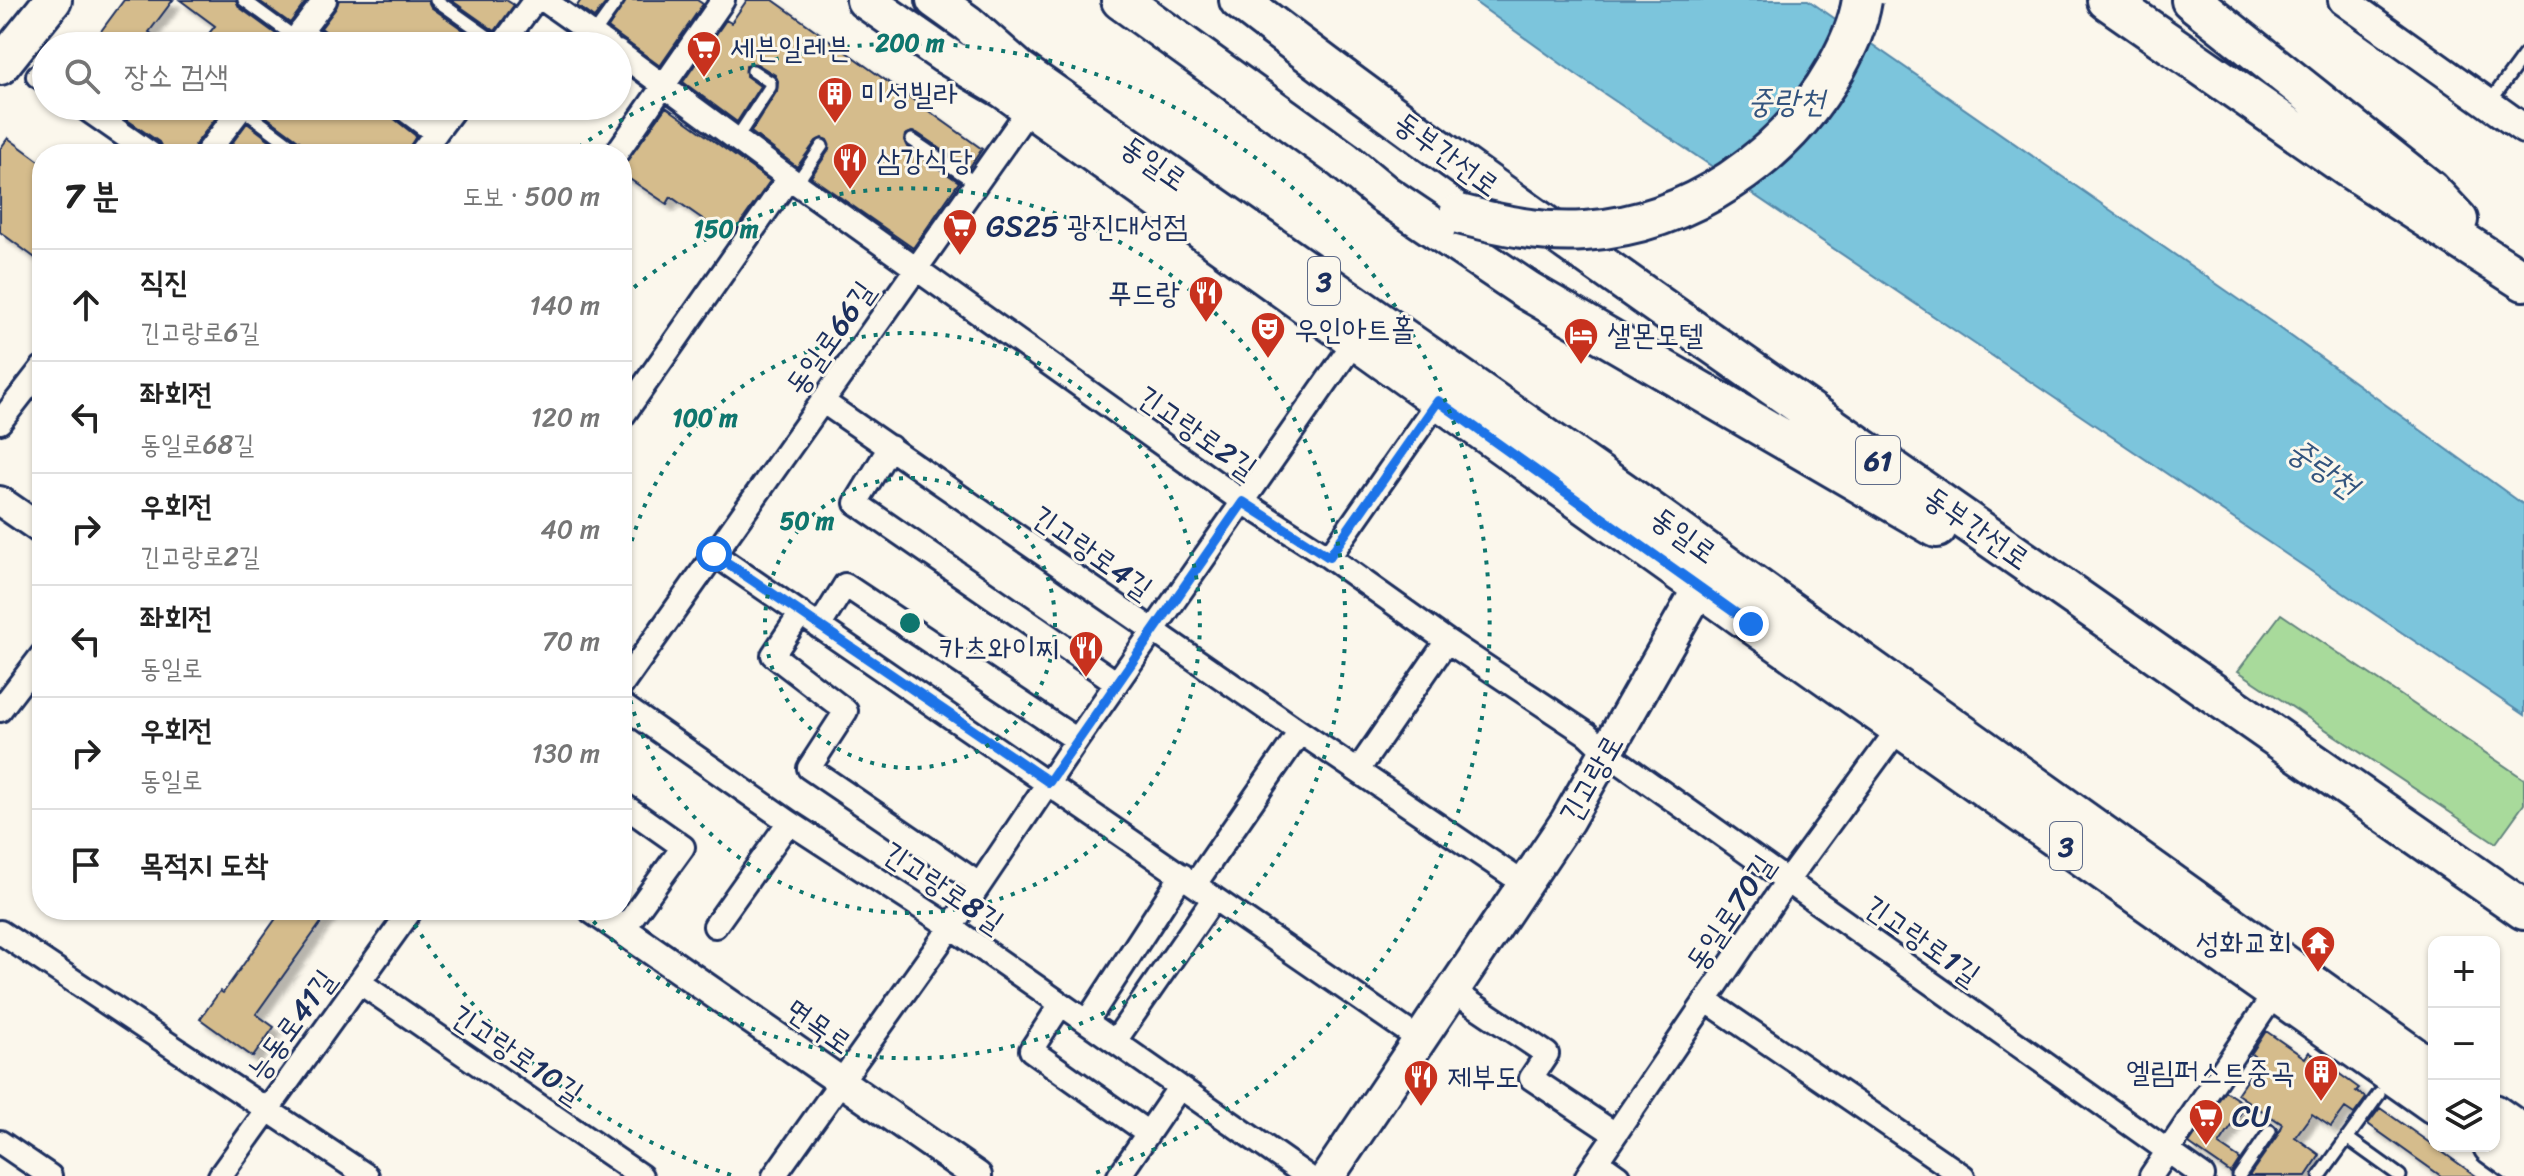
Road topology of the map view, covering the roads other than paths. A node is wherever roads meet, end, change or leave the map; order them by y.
1 (53, 0) edge
2 (244, 0) edge
3 (325, 0) edge
4 (436, 0) edge
5 (535, 0) edge
6 (544, 0) edge
7 (618, 0) edge
8 (723, 0) edge
9 (865, 0) edge
10 (935, 0) edge
11 (1121, 0) edge
12 (1239, 0) edge
13 (1862, 0) edge
14 (2107, 0) edge
15 (2191, 0) edge
16 (2343, 0) edge
17 (2375, 0) edge
18 (288, 32) edge
19 (301, 32) edge
20 (481, 32) edge
21 (511, 32) edge
22 (590, 32) edge
23 (604, 32) edge
24 (2524, 55) edge
25 (632, 62) edge
26 (0, 66) edge
27 (753, 71) dead end
28 (664, 85) junction
29 (2494, 96) junction
30 (2524, 106) edge
31 (1029, 109) junction
32 (102, 120) edge
33 (232, 120) edge
34 (259, 120) edge
35 (410, 120) edge
36 (447, 120) edge
37 (2524, 129) edge
38 (736, 139) junction
39 (912, 140) dead end
40 (137, 144) edge
41 (214, 144) edge
42 (289, 144) edge
43 (427, 144) edge
44 (431, 144) edge
45 (623, 144) edge
46 (822, 146) dead end
47 (1343, 160) junction
48 (792, 181) junction
49 (977, 184) junction
50 (916, 269) junction
51 (2511, 272) edge
52 (1355, 341) junction
53 (32, 381) edge
54 (822, 401) junction
55 (1438, 401) junction
56 (632, 403) edge
57 (0, 422) edge
58 (890, 447) junction
59 (1563, 490) junction
60 (1622, 490) junction
61 (0, 501) edge
62 (1243, 502) junction
63 (32, 523) edge
64 (714, 554) junction
65 (1329, 557) junction
66 (1708, 572) junction
67 (2093, 609) junction
68 (801, 613) junction
69 (819, 627) junction
70 (1153, 631) junction
71 (1447, 641) junction
72 (32, 668) edge
73 (632, 671) edge
74 (1117, 683) junction
75 (0, 710) edge
76 (632, 712) edge
77 (1899, 728) junction
78 (1300, 732) junction
79 (1077, 740) junction
80 (1607, 753) junction
81 (1358, 770) junction
82 (1049, 782) junction
83 (632, 811) edge
84 (789, 822) junction
85 (1188, 880) junction
86 (1787, 881) junction
87 (979, 884) junction
88 (1526, 885) junction
89 (1214, 898) junction
90 (2524, 910) edge
91 (632, 918) edge
92 (404, 920) edge
93 (608, 920) edge
94 (630, 920) edge
95 (715, 926) dead end
96 (951, 927) junction
97 (623, 930) junction
98 (0, 932) edge
99 (359, 982) junction
100 (1453, 991) junction
101 (2275, 993) junction
102 (1707, 1001) junction
103 (1061, 1004) junction
104 (1087, 1021) junction
105 (1420, 1040) junction
106 (1115, 1041) junction
107 (2428, 1066) edge
108 (839, 1082) junction
109 (1179, 1088) junction
110 (2379, 1094) dead end
111 (2428, 1101) edge
112 (268, 1108) junction
113 (2500, 1117) edge
114 (2270, 1131) dead end
115 (1148, 1133) junction
116 (1615, 1134) junction
117 (2524, 1134) edge
118 (2347, 1138) junction
119 (0, 1142) edge
120 (2168, 1151) junction
121 (2500, 1152) edge
122 (1592, 1169) edge
123 (2524, 1169) edge
124 (50, 1176) edge
125 (220, 1176) edge
126 (367, 1176) edge
127 (641, 1176) edge
128 (774, 1176) edge
129 (977, 1176) edge
130 (1119, 1176) edge
131 (1307, 1176) edge
132 (1328, 1176) edge
133 (1618, 1176) edge
134 (1963, 1176) edge
135 (2151, 1176) edge
136 (2203, 1176) edge
137 (2239, 1176) edge
138 (2320, 1176) edge
139 (2400, 1176) edge

1 - 26 main road
2 - 18 lane
3 - 19 street
4 - 20 lane
5 - 21 street
6 - 22 street
7 - 23 lane
8 - 28 street
9 - 31 main road, 동일로 / 3
10 - 60 main road, 동일로 / 3
11 - 47 highway
12 - 67 highway, 동부간선로 / 61
13 - 47 highway, bridge
14 - 51 highway
15 - 51 highway
16 - 29 street
17 - 29 street
24 - 29 lane
25 - 28 street, 긴고랑로2길
27 - 38 lane
28 - 38 street, 긴고랑로2길
28 - 45 street
29 - 30 street
29 - 37 street
31 - 49 street, 동일로66길
31 - 52 main road, 동일로 / 3
32 - 40 street
33 - 41 street
34 - 42 lane
35 - 43 street
36 - 44 street
38 - 48 street, 긴고랑로2길
39 - 49 lane
46 - 48 lane
47 - 67 highway
48 - 50 street, 긴고랑로2길
48 - 56 street
49 - 50 street, 동일로66길
50 - 54 street, 동일로66길
50 - 62 street, 긴고랑로2길
52 - 55 main road, 동일로 / 3
52 - 62 street
53 - 57 street
54 - 58 street, 긴고랑로4길
54 - 64 street, 동일로66길
55 - 59 main road, 동일로 / 3
55 - 65 street
58 - 70 street, 긴고랑로4길
58 - 74 street
59 - 60 main road
59 - 66 main road, 동일로 / 3
60 - 66 main road, 동일로 / 3
61 - 63 street
62 - 65 street, 긴고랑로2길
62 - 70 street
64 - 68 street
64 - 73 street, 동일로66길
65 - 71 street, 긴고랑로2길
66 - 77 main road, 동일로 / 3
66 - 80 main road, 긴고랑로
66 - 107 main road, 동일로 / 3
67 - 90 highway, 동부간선로 / 61
68 - 69 street
68 - 87 street
69 - 79 street
69 - 82 street
70 - 74 street
70 - 78 street, 긴고랑로4길
71 - 80 street, 긴고랑로2길
71 - 81 street
72 - 75 street
74 - 79 street
76 - 84 street, 긴고랑로8길
77 - 86 street, 동일로70길
77 - 101 main road, 동일로 / 3
78 - 81 street, 긴고랑로4길
78 - 85 street
79 - 82 street
80 - 86 street, 긴고랑로1길
80 - 88 main road, 긴고랑로
81 - 88 street, 긴고랑로4길
82 - 85 street
82 - 87 street
83 - 91 street
84 - 95 street
84 - 96 street, 긴고랑로8길
85 - 89 street
85 - 104 street
86 - 102 street, 동일로70길
86 - 120 street, 긴고랑로1길
87 - 96 street
88 - 100 main road, 긴고랑로
89 - 105 street
89 - 106 street
92 - 99 street, 능동로41길
93 - 97 street, 면목로
94 - 97 street
96 - 103 street, 긴고랑로8길
96 - 108 street
97 - 108 street, 면목로
98 - 112 street
99 - 112 street, 능동로41길
99 - 127 street, 긴고랑로10길
100 - 105 main road, 긴고랑로
100 - 116 street
101 - 111 main road, 동일로 / 3
101 - 120 street
102 - 116 street, 동일로70길
102 - 134 street
103 - 104 street, 긴고랑로8길
103 - 115 street
104 - 106 street, 긴고랑로8길
105 - 132 main road, 긴고랑로
106 - 109 street, 긴고랑로8길
108 - 128 street
108 - 129 street, 면목로
109 - 115 street
109 - 131 street, 긴고랑로8길
110 - 118 lane
112 - 125 street, 능동로41길
112 - 126 street
113 - 117 main road
114 - 137 lane
115 - 130 street
116 - 122 street, 동일로70길
118 - 138 lane
118 - 139 lane
119 - 124 street
120 - 135 street
120 - 136 street, 긴고랑로1길
121 - 123 main road
122 - 133 street

